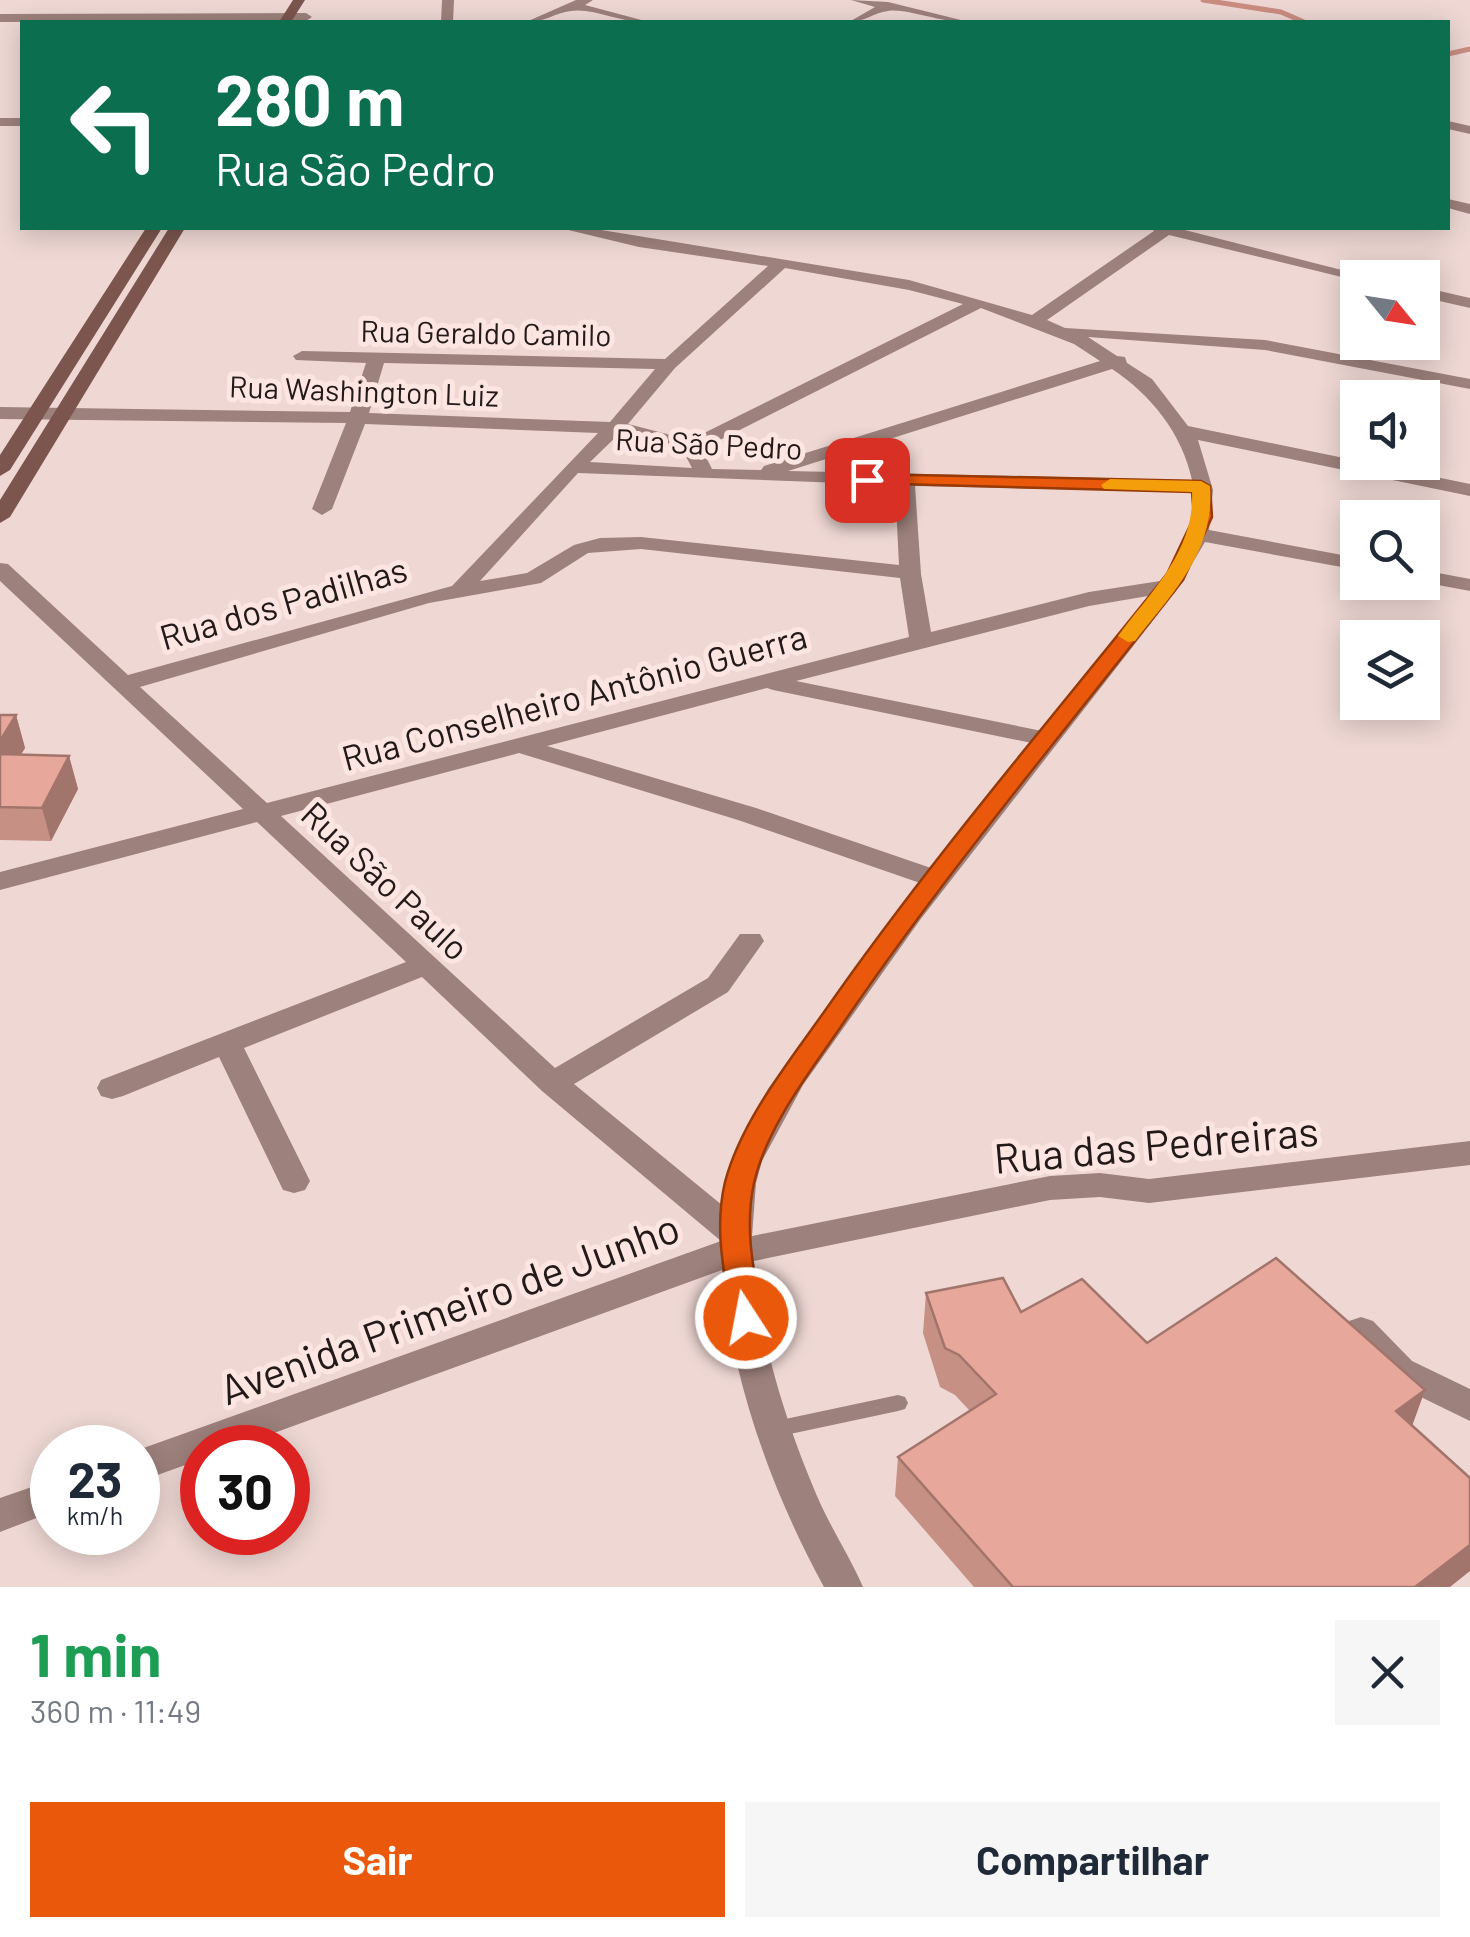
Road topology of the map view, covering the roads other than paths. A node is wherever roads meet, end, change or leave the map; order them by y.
1 (300, 0) edge
2 (317, 0) edge
3 (588, 0) edge
4 (857, 0) edge
5 (572, 6) junction
6 (888, 6) junction
7 (0, 18) edge
8 (287, 20) edge
9 (304, 20) edge
10 (537, 20) edge
11 (633, 20) edge
12 (859, 20) edge
13 (953, 20) edge
14 (153, 230) edge
15 (176, 230) edge
16 (577, 230) edge
17 (1163, 230) edge
18 (1174, 230) edge
19 (782, 263) junction
20 (131, 264) junction
21 (154, 265) junction
22 (1340, 272) edge
23 (1440, 296) edge
24 (978, 303) junction
25 (1470, 303) edge
26 (1033, 322) junction
27 (1052, 329) junction
28 (79, 346) junction
29 (104, 346) junction
30 (302, 356) dead end
31 (376, 357) junction
32 (1119, 362) junction
33 (669, 364) junction
34 (1470, 384) edge
35 (0, 413) edge
36 (36, 413) junction
37 (62, 414) junction
38 (358, 418) junction
39 (615, 428) junction
40 (1184, 431) junction
41 (691, 447) junction
42 (573, 467) junction
43 (0, 470) edge
44 (705, 475) junction
45 (752, 476) junction
46 (905, 481) junction
47 (1201, 486) junction
48 (1470, 490) edge
49 (322, 510) dead end
50 (0, 518) edge
51 (1198, 534) junction
52 (1340, 561) edge
53 (0, 568) edge
54 (910, 574) junction
55 (1440, 579) edge
56 (1470, 585) edge
57 (1168, 586) junction
58 (461, 589) junction
59 (921, 641) junction
60 (768, 682) junction
61 (124, 684) junction
62 (1048, 739) junction
63 (521, 746) junction
64 (262, 813) junction
65 (936, 879) junction
66 (0, 881) edge
67 (750, 941) dead end
68 (426, 965) junction
69 (227, 1043) junction
70 (553, 1083) junction
71 (112, 1088) dead end
72 (1470, 1153) edge
73 (294, 1181) dead end
74 (734, 1242) junction
75 (1361, 1331) edge
76 (898, 1403) dead end
77 (1470, 1406) edge
78 (775, 1429) junction
79 (160, 1458) edge
80 (30, 1504) edge
81 (0, 1515) edge
82 (844, 1587) edge

1 - 8 main road
2 - 9 main road
3 - 5 street
4 - 6 street
5 - 10 street
5 - 11 street
6 - 12 street
6 - 13 street
7 - 8 street
8 - 9 street
14 - 20 main road
15 - 21 main road
16 - 19 street
17 - 26 street
18 - 22 street
19 - 24 street
19 - 33 street
20 - 21 main road
20 - 28 main road
21 - 29 main road
23 - 25 street
24 - 26 street
24 - 41 street
26 - 27 street
27 - 32 street
27 - 34 street
28 - 29 main road
28 - 36 main road
29 - 37 main road
30 - 31 street, Rua Geraldo Camilo
31 - 33 street, Rua Geraldo Camilo
31 - 38 street
32 - 40 street
32 - 45 street
33 - 39 street
35 - 36 street, Rua Washington Luiz
36 - 37 street, Rua Washington Luiz
36 - 43 main road
37 - 38 street, Rua Washington Luiz
37 - 50 main road
38 - 39 street, Rua Washington Luiz
38 - 49 street
39 - 41 street, Rua Washington Luiz
39 - 42 street
40 - 47 street
40 - 48 street
41 - 44 street
42 - 44 street, Rua São Pedro
42 - 58 street
44 - 45 street, Rua São Pedro
45 - 46 street, Rua São Pedro
46 - 47 street, Rua São Pedro
46 - 54 street
47 - 51 street
51 - 52 street
51 - 57 street
53 - 61 street, Rua São Paulo
54 - 58 street, Rua dos Padilhas
54 - 59 street
55 - 56 street
57 - 59 street, Rua Conselheiro Antônio Guerra
57 - 62 street
58 - 61 street, Rua dos Padilhas
59 - 60 street, Rua Conselheiro Antônio Guerra
60 - 62 street
60 - 63 street, Rua Conselheiro Antônio Guerra
61 - 64 street, Rua São Paulo
62 - 65 street
63 - 64 street, Rua Conselheiro Antônio Guerra
63 - 65 street
64 - 66 street, Rua Conselheiro Antônio Guerra
64 - 68 street, Rua São Paulo
65 - 74 street
67 - 70 street
68 - 69 street
68 - 70 street, Rua São Paulo
69 - 71 street
69 - 73 street
70 - 74 street, Rua São Paulo
72 - 74 street, Rua das Pedreiras
74 - 78 street
74 - 79 street, Avenida Primeiro de Junho
75 - 77 street
76 - 78 lane
78 - 82 street
80 - 81 street

